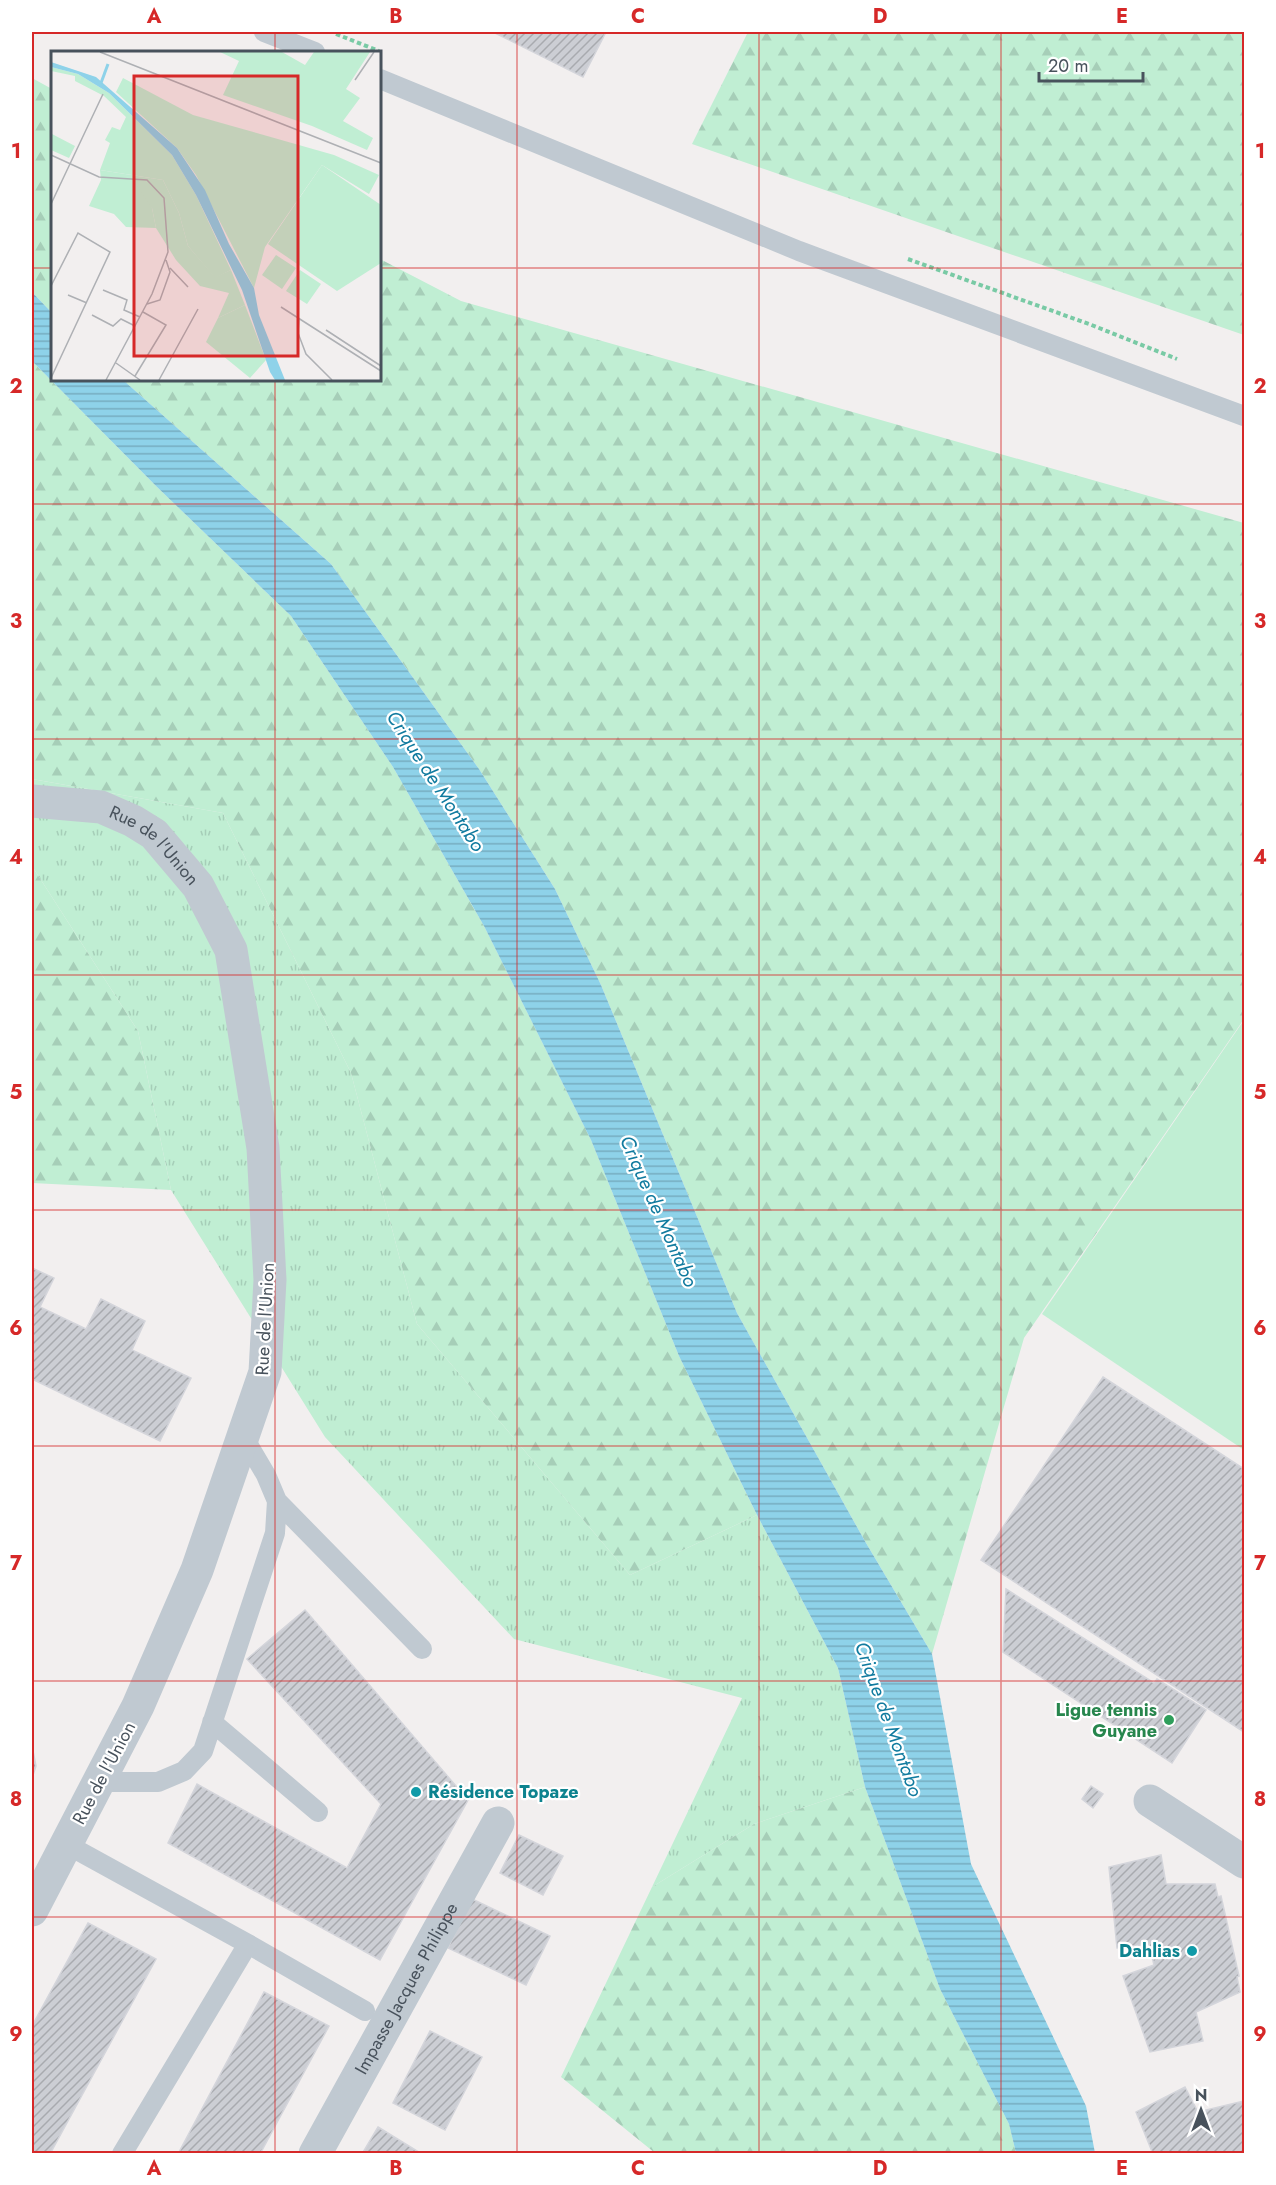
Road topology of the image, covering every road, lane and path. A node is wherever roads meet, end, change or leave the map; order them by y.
1 (264, 32) edge
2 (331, 32) edge
3 (312, 51) edge
4 (377, 51) edge
5 (381, 79) edge
6 (898, 255) dead end
7 (1178, 359) dead end
8 (1245, 416) edge
9 (32, 801) edge
10 (243, 1436) junction
11 (277, 1501) junction
12 (422, 1648) dead end
13 (212, 1722) junction
14 (99, 1782) junction
15 (1150, 1801) dead end
16 (318, 1812) dead end
17 (498, 1823) dead end
18 (66, 1844) junction
19 (1245, 1862) edge
20 (36, 1893) edge
21 (248, 1944) junction
22 (365, 2011) dead end
23 (122, 2154) edge
24 (315, 2154) edge

1 - 3 lane
2 - 4 path
5 - 8 lane
6 - 7 path
9 - 10 street, Rue de l'Union
10 - 11 lane
10 - 14 street, Rue de l'Union
11 - 12 lane
11 - 13 lane
13 - 14 lane
13 - 16 lane
14 - 18 street, Rue de l'Union
15 - 19 street
17 - 24 street, Impasse Jacques Philippe
18 - 20 street, Rue de l'Union
18 - 21 lane
21 - 22 lane
21 - 23 lane

